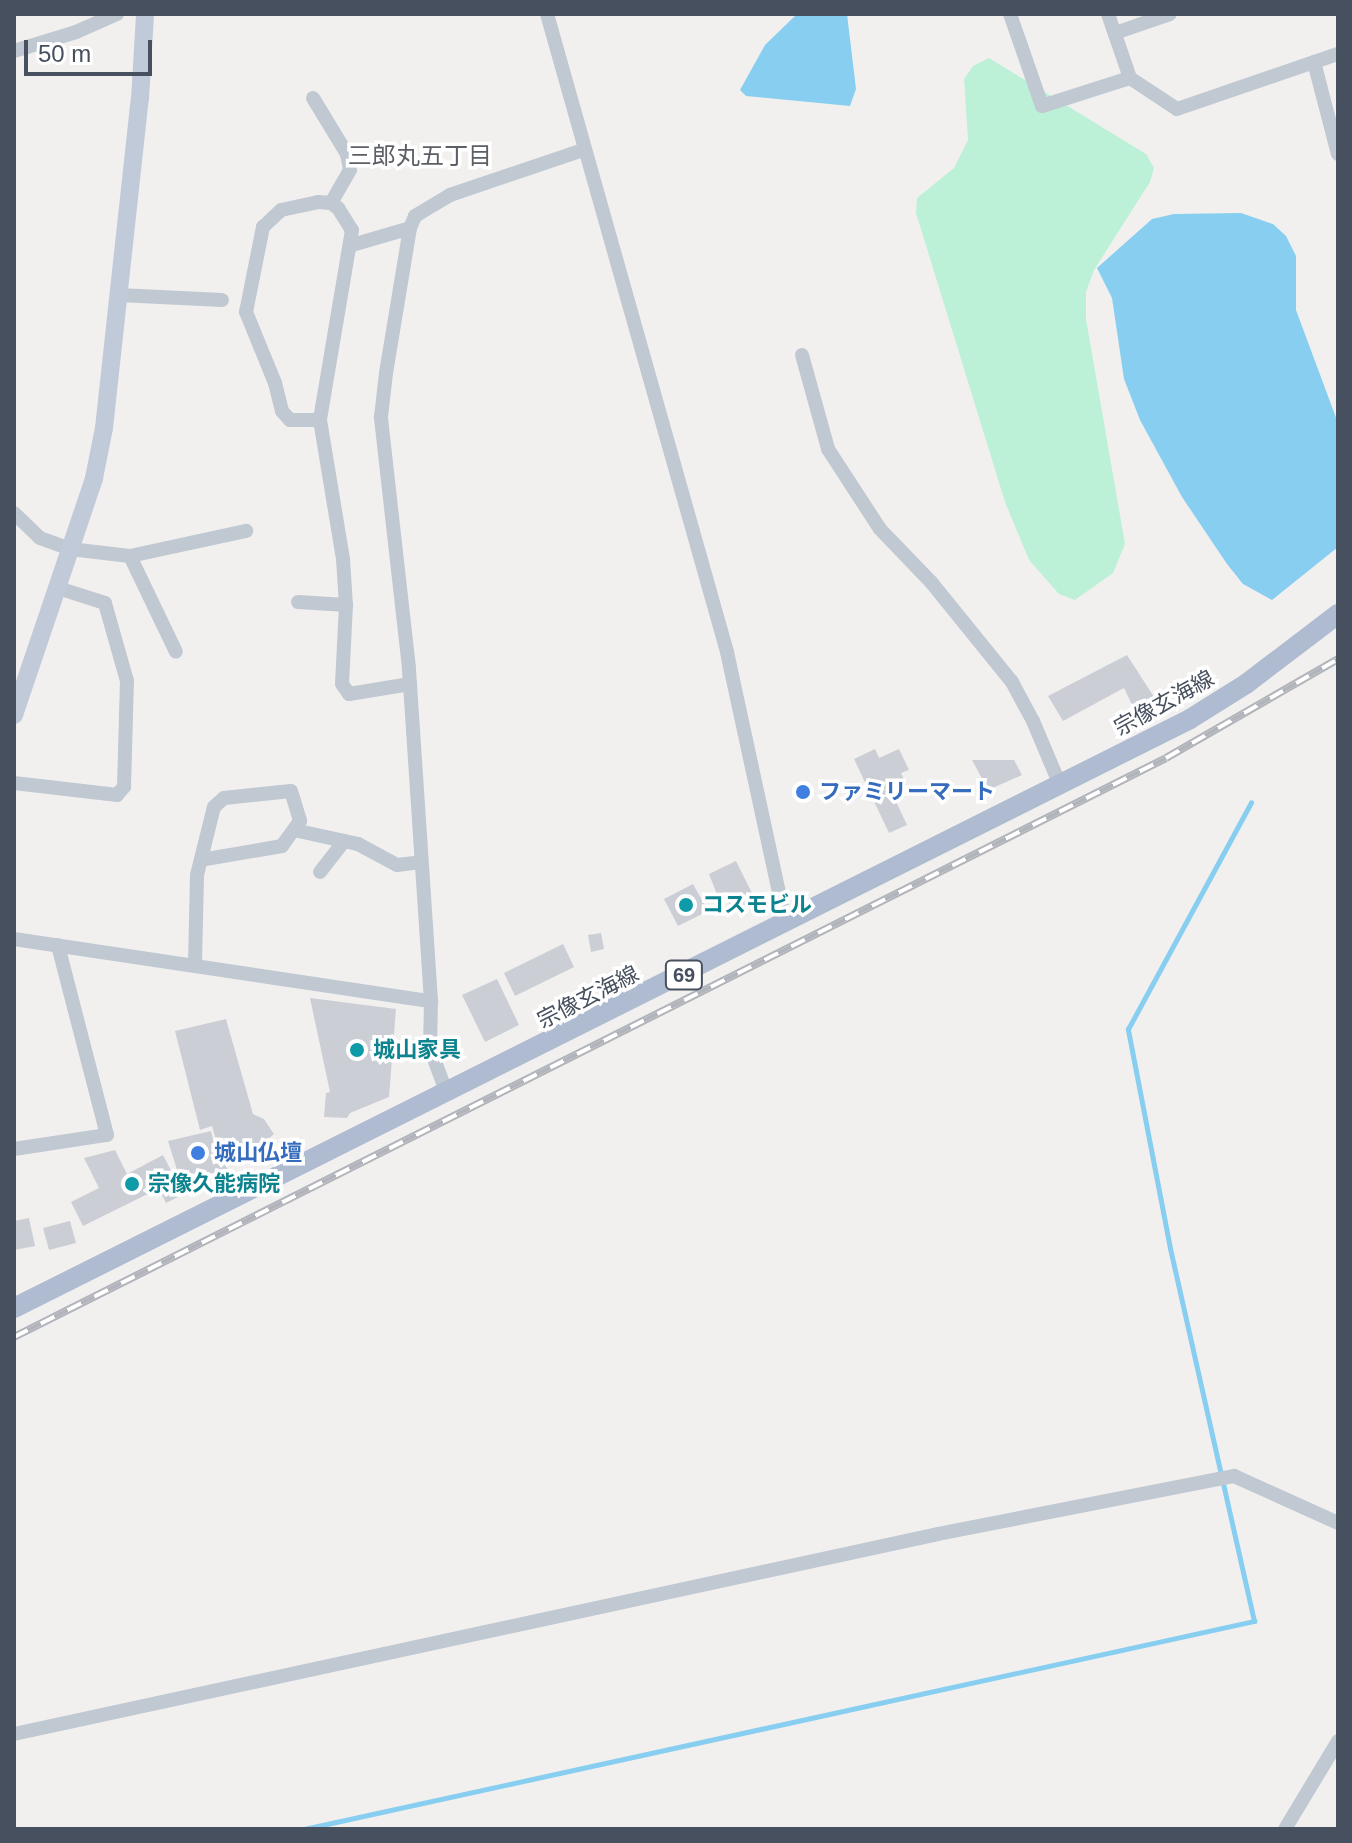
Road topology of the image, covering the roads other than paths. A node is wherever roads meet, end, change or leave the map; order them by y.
1 (117, 14) edge
2 (145, 14) edge
3 (547, 14) edge
4 (1010, 14) edge
5 (1108, 14) edge
6 (1170, 14) edge
7 (1115, 33) junction
8 (14, 51) edge
9 (1338, 54) edge
10 (1314, 62) junction
11 (1130, 78) junction
12 (313, 98) dead end
13 (583, 150) junction
14 (1338, 154) edge
15 (331, 203) junction
16 (410, 228) junction
17 (352, 245) junction
18 (119, 295) junction
19 (222, 300) dead end
20 (802, 355) dead end
21 (320, 420) junction
22 (14, 513) edge
23 (246, 531) dead end
24 (70, 549) junction
25 (130, 556) junction
26 (58, 588) junction
27 (298, 602) dead end
28 (346, 605) junction
29 (1338, 614) edge
30 (176, 652) dead end
31 (410, 684) junction
32 (14, 715) edge
33 (14, 783) edge
34 (1060, 785) junction
35 (294, 830) junction
36 (344, 841) junction
37 (201, 860) junction
38 (421, 862) junction
39 (320, 872) dead end
40 (790, 921) junction
41 (14, 939) edge
42 (58, 945) junction
43 (195, 964) junction
44 (431, 1001) junction
45 (447, 1094) junction
46 (14, 1149) edge
47 (14, 1308) edge
48 (1338, 1523) edge
49 (14, 1734) edge
50 (1338, 1741) edge
51 (1285, 1829) edge

1 - 8 street
2 - 18 street
3 - 13 street
4 - 11 street
5 - 7 street
6 - 7 street
7 - 11 street
9 - 10 street
10 - 11 street
10 - 14 street
12 - 15 street
13 - 16 street
13 - 40 street
15 - 17 street
15 - 21 street
16 - 17 street
16 - 31 street
17 - 21 street
18 - 19 street
18 - 24 street
20 - 34 street
21 - 28 street
22 - 24 street
23 - 25 street
24 - 25 street
24 - 26 street
25 - 30 street
26 - 32 street
26 - 33 street
27 - 28 street
28 - 31 street
29 - 34 main road, 宗像玄海線 / 69
31 - 38 street
34 - 40 main road, 宗像玄海線 / 69
35 - 36 street
35 - 37 street
35 - 37 street
36 - 38 street
36 - 39 street
37 - 43 street
38 - 44 street
40 - 45 main road, 宗像玄海線 / 69
41 - 42 street
42 - 43 street
42 - 46 street
43 - 44 street
44 - 45 street
45 - 47 main road, 宗像玄海線 / 69
48 - 49 street
50 - 51 street

